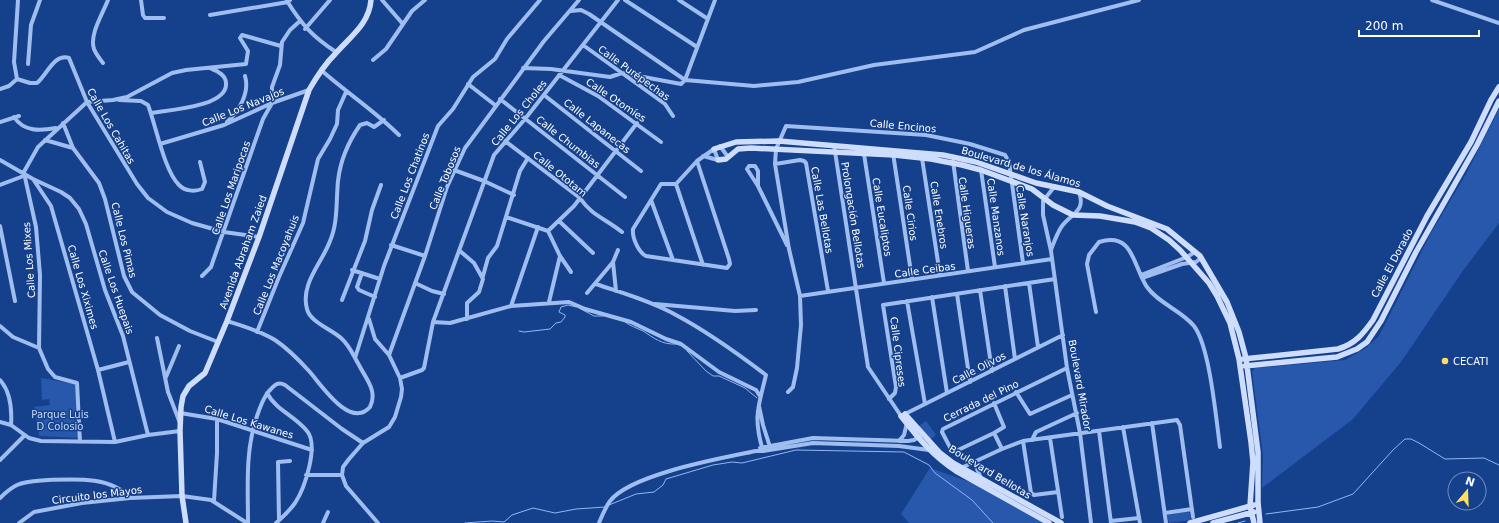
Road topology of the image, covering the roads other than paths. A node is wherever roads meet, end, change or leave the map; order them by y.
1 (18, 0) edge
2 (40, 0) edge
3 (108, 0) edge
4 (141, 0) edge
5 (330, 0) edge
6 (371, 0) edge
7 (382, 0) edge
8 (425, 0) edge
9 (540, 0) edge
10 (579, 0) edge
11 (618, 0) edge
12 (625, 0) edge
13 (679, 0) edge
14 (715, 0) edge
15 (1139, 0) edge
16 (1432, 0) edge
17 (288, 1) edge
18 (571, 11) junction
19 (210, 15) dead end
20 (164, 18) dead end
21 (708, 19) junction
22 (300, 22) junction
23 (601, 22) junction
24 (402, 23) junction
25 (1499, 23) edge
26 (305, 28) junction
27 (281, 46) junction
28 (583, 46) junction
29 (697, 47) junction
30 (336, 52) junction
31 (373, 60) dead end
32 (103, 63) dead end
33 (28, 64) dead end
34 (209, 68) junction
35 (523, 68) junction
36 (321, 70) junction
37 (563, 70) junction
38 (622, 74) junction
39 (559, 75) junction
40 (246, 76) dead end
41 (17, 79) junction
42 (685, 80) junction
43 (468, 84) junction
44 (1499, 87) edge
45 (0, 89) edge
46 (309, 90) junction
47 (346, 92) junction
48 (544, 95) junction
49 (500, 99) junction
50 (113, 100) junction
51 (1499, 101) edge
52 (86, 102) junction
53 (272, 103) junction
54 (495, 105) junction
55 (151, 113) junction
56 (19, 116) dead end
57 (673, 116) dead end
58 (14, 118) junction
59 (526, 119) junction
60 (384, 120) junction
61 (0, 122) edge
62 (63, 123) junction
63 (637, 123) junction
64 (224, 125) junction
65 (56, 128) junction
66 (399, 135) dead end
67 (45, 140) junction
68 (779, 141) junction
69 (505, 142) junction
70 (661, 142) dead end
71 (1471, 142) junction
72 (160, 144) junction
73 (834, 145) junction
74 (1478, 145) junction
75 (720, 146) junction
76 (73, 148) junction
77 (714, 149) junction
78 (776, 149) junction
79 (615, 150) junction
80 (835, 152) junction
81 (893, 152) junction
82 (864, 154) junction
83 (703, 156) junction
84 (728, 157) junction
85 (528, 158) junction
86 (922, 158) junction
87 (0, 160) edge
88 (718, 160) junction
89 (953, 160) junction
90 (697, 161) junction
91 (200, 162) dead end
92 (775, 164) junction
93 (454, 170) junction
94 (981, 170) junction
95 (641, 171) dead end
96 (24, 173) junction
97 (1010, 174) junction
98 (596, 175) junction
99 (33, 179) junction
100 (484, 181) junction
101 (1011, 181) junction
102 (676, 184) junction
103 (0, 185) edge
104 (381, 185) dead end
105 (758, 186) junction
106 (1056, 186) junction
107 (1079, 192) junction
108 (514, 195) junction
109 (625, 197) dead end
110 (580, 198) junction
111 (1045, 198) junction
112 (651, 200) junction
113 (1073, 215) junction
114 (784, 216) junction
115 (506, 217) junction
116 (775, 219) junction
117 (560, 221) junction
118 (0, 226) edge
119 (538, 227) junction
120 (548, 231) junction
121 (224, 232) junction
122 (622, 232) dead end
123 (259, 237) junction
124 (391, 246) junction
125 (789, 249) junction
126 (618, 250) dead end
127 (460, 251) junction
128 (1051, 251) junction
129 (1195, 252) junction
130 (593, 253) dead end
131 (425, 256) junction
132 (560, 256) junction
133 (1187, 257) junction
134 (1201, 258) junction
135 (1052, 259) junction
136 (673, 260) junction
137 (612, 262) junction
138 (1191, 263) junction
139 (1023, 264) junction
140 (703, 265) junction
141 (1163, 265) junction
142 (995, 268) junction
143 (352, 270) junction
144 (1165, 270) junction
145 (968, 271) junction
146 (571, 272) dead end
147 (362, 273) junction
148 (940, 275) junction
149 (202, 276) dead end
150 (482, 276) junction
151 (1141, 277) junction
152 (380, 279) junction
153 (912, 279) junction
154 (1055, 279) junction
155 (415, 283) junction
156 (884, 283) junction
157 (1029, 283) junction
158 (596, 284) junction
159 (1005, 286) junction
160 (855, 288) junction
161 (980, 290) junction
162 (616, 291) junction
163 (828, 292) junction
164 (587, 293) dead end
165 (444, 294) junction
166 (957, 294) junction
167 (800, 296) junction
168 (375, 297) junction
169 (932, 297) junction
170 (342, 300) dead end
171 (15, 301) dead end
172 (907, 301) junction
173 (549, 302) junction
174 (653, 304) junction
175 (511, 306) junction
176 (679, 306) junction
177 (756, 310) dead end
178 (1096, 312) dead end
179 (675, 314) junction
180 (369, 318) junction
181 (467, 319) junction
182 (227, 321) junction
183 (433, 322) junction
184 (0, 326) edge
185 (257, 332) junction
186 (1063, 335) junction
187 (157, 338) dead end
188 (218, 342) junction
189 (180, 346) dead end
190 (1038, 347) junction
191 (39, 348) junction
192 (389, 355) junction
193 (355, 358) junction
194 (1246, 358) junction
195 (1015, 359) junction
196 (1240, 359) junction
197 (129, 362) junction
198 (1240, 366) junction
199 (1247, 366) junction
200 (1067, 368) junction
201 (98, 370) junction
202 (992, 370) junction
203 (166, 378) junction
204 (400, 378) junction
205 (0, 380) edge
206 (970, 382) junction
207 (788, 392) dead end
208 (1016, 392) junction
209 (267, 393) junction
210 (947, 393) junction
211 (1072, 395) junction
212 (760, 396) junction
213 (889, 399) junction
214 (994, 403) junction
215 (759, 404) junction
216 (925, 404) junction
217 (180, 413) junction
218 (1077, 413) junction
219 (902, 414) junction
220 (217, 419) junction
221 (0, 422) edge
222 (180, 423) junction
223 (906, 423) junction
224 (1152, 423) junction
225 (11, 425) junction
226 (1123, 428) junction
227 (252, 430) junction
228 (180, 431) junction
229 (1098, 431) junction
230 (994, 433) junction
231 (1080, 433) junction
232 (24, 436) junction
233 (148, 436) junction
234 (920, 436) junction
235 (1050, 438) junction
236 (823, 440) junction
237 (1032, 440) junction
238 (899, 441) junction
239 (1023, 441) junction
240 (80, 442) junction
241 (115, 442) junction
242 (363, 443) junction
243 (770, 447) junction
244 (1220, 447) dead end
245 (762, 449) junction
246 (1002, 449) junction
247 (312, 450) junction
248 (929, 450) junction
249 (0, 460) edge
250 (290, 461) dead end
251 (974, 462) junction
252 (962, 468) junction
253 (956, 472) junction
254 (306, 475) junction
255 (342, 475) junction
256 (982, 480) junction
257 (1058, 492) junction
258 (182, 496) junction
259 (0, 498) edge
260 (130, 498) junction
261 (214, 501) junction
262 (1258, 504) junction
263 (1023, 506) junction
264 (1250, 506) junction
265 (1192, 509) junction
266 (1258, 511) junction
267 (328, 512) dead end
268 (1165, 513) junction
269 (1250, 513) junction
270 (1139, 518) junction
271 (1062, 520) edge
272 (1193, 521) edge
273 (278, 522) edge
274 (1111, 522) edge
275 (19, 523) edge
276 (185, 523) edge
277 (248, 523) edge
278 (322, 523) edge
279 (378, 523) edge
280 (599, 523) edge
281 (1049, 523) edge
282 (1091, 523) edge
283 (1140, 523) edge
284 (1166, 523) edge
285 (1213, 523) edge
286 (1254, 523) edge
287 (1260, 523) edge

1 - 41 street
2 - 33 street
3 - 32 street
4 - 20 street
5 - 26 street
6 - 30 street, Avenida Abraham Zaied
7 - 24 street
8 - 24 street
9 - 43 street, Calle Los Chatinos
10 - 18 street, Calle Tobosos
11 - 23 street, Calle Los Choles
12 - 29 street
13 - 21 street
14 - 21 street
15 - 42 street
16 - 25 street
17 - 19 street
17 - 22 street
18 - 23 street
18 - 35 street, Calle Tobosos
21 - 29 street
22 - 26 street
22 - 27 street
23 - 28 street, Calle Los Choles
23 - 42 street
24 - 31 street
26 - 30 street
27 - 34 street
27 - 53 street
28 - 37 street, Calle Los Choles
28 - 38 street, Calle Purépechas
29 - 42 street
30 - 36 street, Avenida Abraham Zaied
34 - 50 street
34 - 55 street
35 - 37 street
35 - 49 street, Calle Tobosos
36 - 46 street, Avenida Abraham Zaied
36 - 47 street
37 - 38 street
37 - 39 street, Calle Los Choles
38 - 42 street
38 - 57 street, Calle Purépechas
39 - 48 street, Calle Los Choles
39 - 63 street, Calle Otomíes
40 - 64 street
41 - 45 street
41 - 52 street, Calle Los Cahitas
43 - 54 street
43 - 124 street, Calle Los Chatinos
44 - 71 street, Calle El Dorado
46 - 53 street, Calle Los Navajos
46 - 123 street, Avenida Abraham Zaied
47 - 60 street
47 - 185 street, Calle Los Macoyahuis
48 - 59 street, Calle Los Choles
48 - 79 street, Calle Lapanecas
49 - 54 street, Calle Tobosos
49 - 59 street, Calle Chumbias
50 - 52 street
50 - 55 street
51 - 74 street, Calle El Dorado
52 - 62 street
52 - 121 street, Calle Los Cahitas
53 - 64 street, Calle Los Navajos
53 - 121 street, Calle Los Maripocas
54 - 93 street, Calle Tobosos
55 - 72 street
56 - 58 street
58 - 61 street
58 - 65 street
59 - 69 street, Calle Los Choles
59 - 98 street, Calle Chumbias
60 - 66 street
60 - 193 street
62 - 65 street
62 - 76 street, Calle Los Pimas
63 - 70 street, Calle Otomíes
63 - 79 street
64 - 72 street, Calle Los Navajos
65 - 67 street
67 - 76 street
67 - 96 street
68 - 73 street, Boulevard de los Álamos
68 - 75 street, Boulevard de los Álamos
68 - 78 street
68 - 97 street, Calle Encinos
69 - 85 street, Calle Ototam
69 - 100 street, Calle Los Choles
71 - 74 street
71 - 194 street, Calle El Dorado
72 - 91 street
73 - 80 street, Prolongación Bellotas
73 - 81 street, Boulevard de los Álamos
74 - 199 street, Calle El Dorado
75 - 77 street, Boulevard de los Álamos
75 - 84 street
76 - 188 street, Calle Los Pimas
77 - 83 street, Boulevard de los Álamos
77 - 88 street
78 - 80 street, Boulevard de los Álamos
78 - 84 street, Boulevard de los Álamos
78 - 92 street
79 - 95 street, Calle Lapanecas
79 - 98 street
80 - 82 street, Boulevard de los Álamos
80 - 160 street, Prolongación Bellotas
81 - 82 street, Boulevard de los Álamos
81 - 86 street, Boulevard de los Álamos
81 - 89 street, Boulevard de los Álamos
81 - 153 street, Calle Cirios
82 - 156 street, Calle Eucaliptos
83 - 88 street
83 - 90 street, Boulevard de los Álamos
84 - 88 street, Boulevard de los Álamos
85 - 108 street
85 - 110 street, Calle Ototam
86 - 89 street, Boulevard de los Álamos
86 - 148 street, Calle Enebros
87 - 96 street, Calle Los Xiximes
89 - 94 street, Boulevard de los Álamos
89 - 97 street, Boulevard de los Álamos
89 - 145 street, Calle Higueras
90 - 102 street, Boulevard de los Álamos
90 - 140 street
92 - 114 street
92 - 163 street, Calle Las Bellotas
93 - 100 street
93 - 131 street, Calle Tobosos
94 - 101 street, Boulevard de los Álamos
94 - 142 street, Calle Manzanos
96 - 99 street, Calle Los Xiximes
96 - 103 street
96 - 191 street, Calle Los Mixes
97 - 101 street, Calle Encinos
97 - 106 street, Boulevard de los Álamos
98 - 109 street, Calle Chumbias
98 - 110 street
99 - 197 street, Calle Los Huepais
99 - 201 street, Calle Los Xiximes
100 - 108 street
100 - 127 street, Calle Los Choles
101 - 111 street, Boulevard de los Álamos
101 - 139 street, Calle Naranjos
102 - 112 street
102 - 140 street
104 - 143 street
105 - 105 street
105 - 116 street
106 - 107 street, Boulevard de los Álamos
106 - 111 street
107 - 113 street
107 - 129 street, Boulevard de los Álamos
108 - 115 street
110 - 117 street
110 - 122 street, Calle Ototam
111 - 113 street, Boulevard de los Álamos
111 - 128 street, Boulevard Mirador
112 - 136 street
112 - 136 street
113 - 128 street
113 - 133 street, Boulevard de los Álamos
114 - 116 street
114 - 125 street
115 - 119 street
115 - 150 street
116 - 125 street
117 - 120 street
117 - 130 street
118 - 171 street
119 - 120 street
119 - 175 street
120 - 132 street
121 - 123 street, Calle Los Cahitas
121 - 149 street, Calle Los Maripocas
123 - 182 street, Avenida Abraham Zaied
124 - 131 street
124 - 152 street, Calle Los Chatinos
125 - 167 street
126 - 137 street
127 - 150 street
127 - 165 street, Calle Los Choles
128 - 135 street, Boulevard Mirador
129 - 133 street
129 - 134 street, Boulevard de los Álamos
131 - 155 street, Calle Tobosos
132 - 146 street
132 - 173 street
133 - 138 street, Boulevard de los Álamos
133 - 141 street
134 - 138 street
134 - 194 street, Boulevard de los Álamos
135 - 139 street, Calle Ceibas
135 - 154 street, Boulevard Mirador
136 - 140 street
137 - 158 street
137 - 162 street
138 - 144 street
138 - 196 street, Boulevard de los Álamos
139 - 142 street, Calle Ceibas
141 - 144 street
141 - 151 street
142 - 145 street, Calle Ceibas
143 - 147 street
143 - 170 street
144 - 151 street
145 - 148 street, Calle Ceibas
147 - 152 street
147 - 168 street
148 - 153 street, Calle Ceibas
150 - 181 street
151 - 178 street
151 - 244 street
152 - 168 street, Calle Los Chatinos
153 - 156 street, Calle Ceibas
154 - 157 street
154 - 186 street, Boulevard Mirador
155 - 165 street
155 - 192 street, Calle Tobosos
156 - 160 street, Calle Ceibas
157 - 159 street
157 - 190 street
158 - 162 street
158 - 164 street
159 - 161 street
159 - 195 street
160 - 163 street, Calle Ceibas
160 - 213 street, Boulevard Bellotas
161 - 166 street
161 - 202 street
162 - 174 street
163 - 167 street, Calle Ceibas
165 - 183 street, Calle Los Choles
166 - 169 street
166 - 206 street
167 - 207 street
168 - 180 street, Calle Los Chatinos
169 - 172 street
169 - 210 street
172 - 213 street, Calle Cipreses
172 - 216 street
173 - 175 street
173 - 212 street
174 - 176 street
174 - 179 street
175 - 181 street
176 - 177 street
176 - 179 street
179 - 212 street
180 - 192 street
180 - 193 street, Calle Los Chatinos
181 - 183 street
182 - 185 street
182 - 188 street, Avenida Abraham Zaied
183 - 204 street, Calle Los Choles
184 - 191 street
185 - 193 street
186 - 190 street, Calle Olivos
186 - 200 street, Boulevard Mirador
187 - 203 street
188 - 217 street, Avenida Abraham Zaied
189 - 203 street
190 - 195 street, Calle Olivos
191 - 240 street
192 - 204 street
194 - 196 street, Calle El Dorado
194 - 199 street, Boulevard de los Álamos
195 - 202 street, Calle Olivos
196 - 198 street, Boulevard de los Álamos
197 - 201 street
197 - 233 street, Calle Los Huepais
198 - 199 street, Calle El Dorado
198 - 264 street, Boulevard de los Álamos
199 - 262 street, Boulevard de los Álamos
200 - 208 street, Cerrada del Pino
200 - 211 street, Boulevard Mirador
201 - 241 street, Calle Los Xiximes
202 - 206 street, Calle Olivos
203 - 222 street
204 - 242 street
205 - 225 street
206 - 210 street, Calle Olivos
208 - 211 street
208 - 214 street, Cerrada del Pino
209 - 227 street
209 - 242 street
209 - 247 street
210 - 216 street, Calle Olivos
211 - 218 street, Boulevard Mirador
212 - 215 street
213 - 219 street, Boulevard Bellotas
214 - 230 street, Cerrada del Pino
214 - 230 street, Cerrada del Pino
215 - 243 street
215 - 245 street
216 - 219 street, Calle Olivos
217 - 220 street, Calle Los Kawanes
217 - 222 street, Avenida Abraham Zaied
218 - 231 street, Boulevard Mirador
218 - 237 street
219 - 223 street, Boulevard Bellotas
219 - 234 street, Boulevard Bellotas
220 - 227 street, Calle Los Kawanes
220 - 261 street
221 - 225 street
222 - 228 street, Avenida Abraham Zaied
223 - 234 street, Boulevard Bellotas
223 - 238 street
224 - 226 street
224 - 265 street
224 - 268 street
225 - 232 street
226 - 229 street
226 - 270 street
227 - 247 street, Calle Los Kawanes
227 - 277 street
228 - 233 street
228 - 258 street, Avenida Abraham Zaied
229 - 231 street
229 - 274 street
230 - 246 street
231 - 235 street
231 - 282 street, Boulevard Mirador
232 - 240 street
232 - 249 street
233 - 241 street
234 - 238 street
234 - 248 street, Boulevard Bellotas
234 - 252 street, Boulevard Bellotas
235 - 237 street
235 - 257 street
236 - 238 street
236 - 243 street
236 - 248 street
237 - 239 street
239 - 246 street
239 - 257 street
240 - 241 street
242 - 255 street
243 - 245 street
245 - 280 street
246 - 251 street
247 - 254 street
248 - 253 street, Boulevard Bellotas
250 - 273 street
251 - 252 street
251 - 256 street
252 - 253 street
252 - 256 street, Boulevard Bellotas
253 - 263 street, Boulevard Bellotas
254 - 255 street
254 - 273 street
255 - 279 street
256 - 263 street, Boulevard Bellotas
257 - 271 street
258 - 260 street, Circuito los Mayos
258 - 261 street, Circuito los Mayos
258 - 276 street, Avenida Abraham Zaied
259 - 260 street
260 - 275 street, Circuito los Mayos
261 - 277 street
262 - 264 street
262 - 266 street, Boulevard de los Álamos
263 - 271 street, Boulevard Bellotas
263 - 281 street, Boulevard Bellotas
264 - 269 street, Boulevard de los Álamos
264 - 272 street
265 - 268 street
265 - 272 street
266 - 269 street
266 - 287 street, Boulevard de los Álamos
267 - 278 street
268 - 284 street
269 - 285 street
269 - 286 street
270 - 274 street
270 - 283 street

